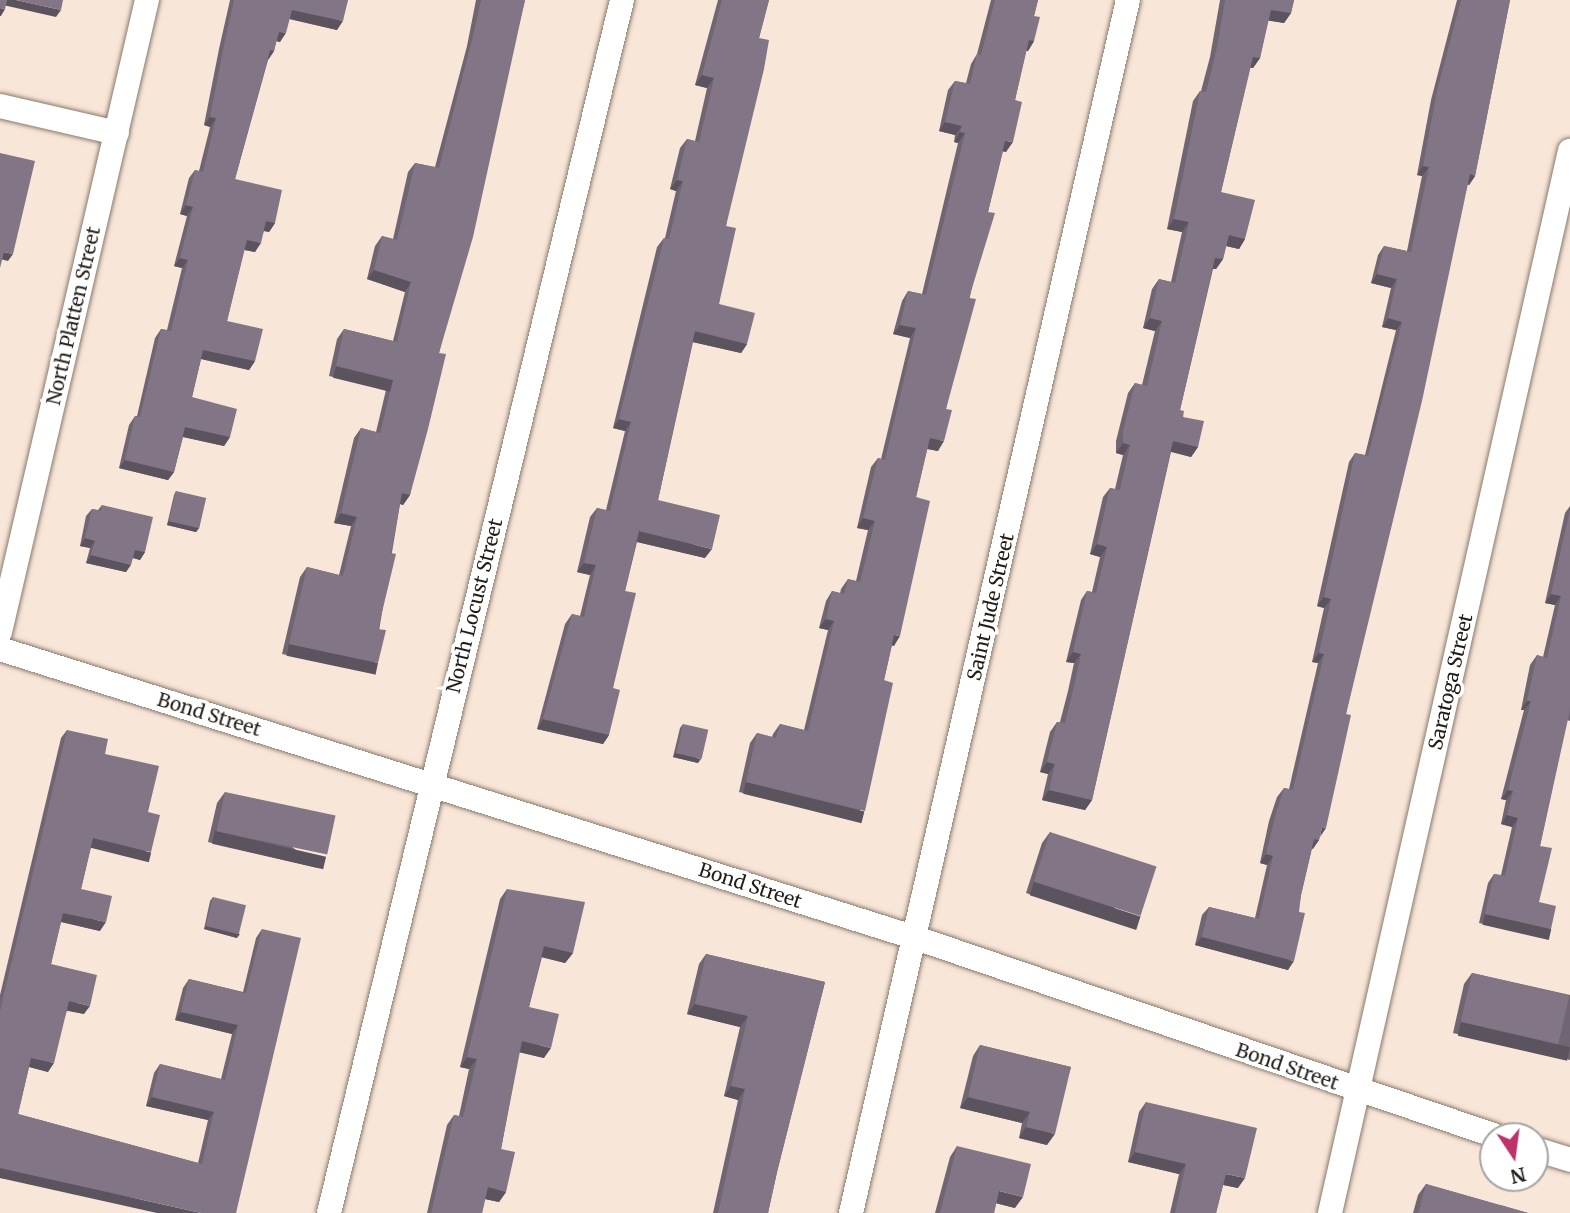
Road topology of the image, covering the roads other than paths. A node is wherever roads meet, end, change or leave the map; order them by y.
1 (147, 0) edge
2 (622, 0) edge
3 (1128, 0) edge
4 (0, 106) edge
5 (117, 133) junction
6 (1570, 151) edge
7 (0, 632) edge
8 (0, 649) edge
9 (432, 785) junction
10 (916, 938) junction
11 (1359, 1092) junction
12 (1479, 1131) edge
13 (1549, 1153) edge
14 (1570, 1160) edge
15 (328, 1213) edge
16 (851, 1213) edge
17 (1330, 1213) edge

1 - 5 street, North Platten Street
2 - 9 street, North Locust Street
3 - 10 street, Saint Jude Street
4 - 5 street
5 - 7 street, North Platten Street
6 - 11 street, Saratoga Street
8 - 9 street, Bond Street
9 - 10 street, Bond Street
9 - 15 street, North Locust Street
10 - 11 street, Bond Street
10 - 16 street, Saint Jude Street
11 - 12 street, Bond Street
11 - 17 street, Saratoga Street
13 - 14 street

